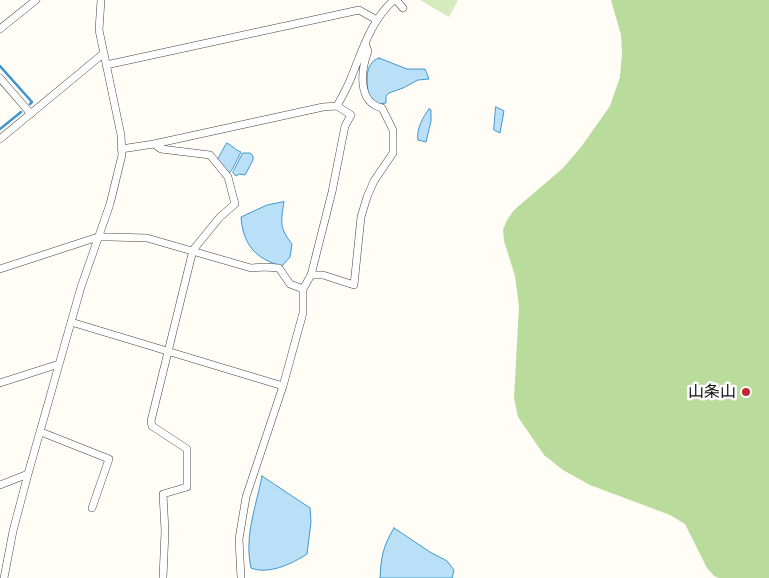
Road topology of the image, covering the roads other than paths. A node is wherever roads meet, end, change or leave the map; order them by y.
1 (36, 0) edge
2 (101, 0) edge
3 (395, 0) edge
4 (403, 8) dead end
5 (377, 20) junction
6 (0, 29) edge
7 (365, 43) junction
8 (104, 54) junction
9 (106, 65) junction
10 (0, 78) edge
11 (337, 106) junction
12 (30, 114) junction
13 (0, 139) edge
14 (154, 144) junction
15 (121, 149) junction
16 (98, 237) junction
17 (193, 250) junction
18 (0, 269) edge
19 (312, 276) junction
20 (303, 290) junction
21 (71, 322) junction
22 (170, 351) junction
23 (59, 364) junction
24 (0, 382) edge
25 (283, 386) junction
26 (40, 432) junction
27 (28, 474) junction
28 (0, 485) edge
29 (92, 508) dead end
30 (4, 578) edge
31 (163, 578) edge
32 (240, 578) edge

1 - 6 street
2 - 8 street
3 - 4 street
3 - 5 street
5 - 7 street
5 - 9 street
7 - 11 street
7 - 19 street
8 - 9 street
8 - 12 street
9 - 15 street
10 - 12 street
11 - 14 street
11 - 19 street
12 - 13 street
14 - 15 street
14 - 17 street
15 - 16 street
16 - 17 street
16 - 18 street
16 - 21 street
17 - 20 street
17 - 22 street
19 - 20 street
20 - 25 street
21 - 22 street
21 - 23 street
22 - 25 street
22 - 31 street
23 - 24 street
23 - 26 street
25 - 32 street
26 - 27 street
26 - 29 street
27 - 28 street
27 - 30 street

